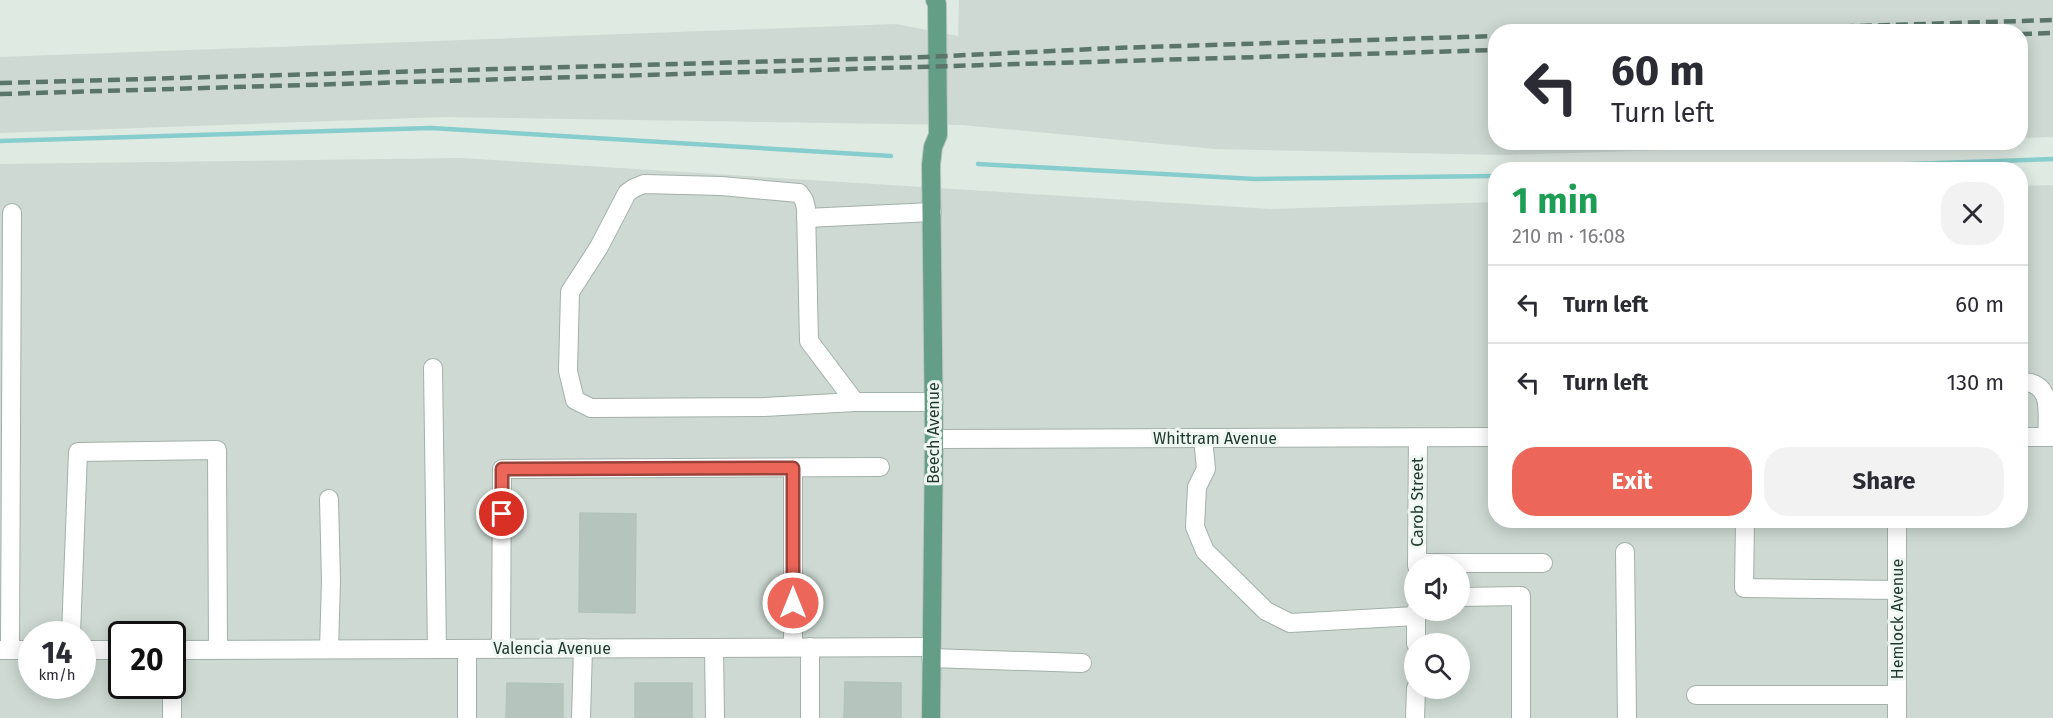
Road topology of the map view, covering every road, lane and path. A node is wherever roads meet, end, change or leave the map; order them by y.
1 (927, 0) edge
2 (935, 0) edge
3 (932, 156) junction
4 (932, 212) junction
5 (12, 213) dead end
6 (806, 218) junction
7 (433, 368) dead end
8 (2028, 381) edge
9 (855, 402) junction
10 (934, 402) junction
11 (2028, 436) edge
12 (1488, 437) edge
13 (2050, 437) edge
14 (1203, 438) junction
15 (1418, 438) junction
16 (934, 439) junction
17 (880, 467) dead end
18 (793, 468) junction
19 (329, 499) dead end
20 (1745, 528) edge
21 (1896, 528) edge
22 (1625, 552) dead end
23 (1417, 555) edge
24 (1543, 563) dead end
25 (1470, 564) edge
26 (1896, 590) junction
27 (1470, 597) edge
28 (1404, 614) edge
29 (72, 621) edge
30 (802, 647) junction
31 (436, 648) junction
32 (467, 648) junction
33 (501, 648) junction
34 (583, 648) junction
35 (714, 648) junction
36 (218, 649) junction
37 (329, 649) junction
38 (5, 650) edge
39 (186, 650) edge
40 (931, 652) junction
41 (1082, 663) dead end
42 (1696, 695) dead end
43 (1896, 695) junction
44 (172, 699) edge
45 (1416, 699) edge
46 (172, 718) edge
47 (467, 718) edge
48 (581, 718) edge
49 (715, 718) edge
50 (810, 718) edge
51 (931, 718) edge
52 (1415, 718) edge
53 (1521, 718) edge
54 (1627, 718) edge
55 (1896, 718) edge

1 - 3 main road, Beech Avenue
2 - 3 main road, Beech Avenue
3 - 4 main road, Beech Avenue
4 - 6 street
4 - 10 main road, Beech Avenue
5 - 38 street
6 - 9 street
6 - 9 street
7 - 31 street
8 - 13 street
9 - 10 street
10 - 16 main road, Beech Avenue
11 - 13 street
12 - 15 street, Whittram Avenue
14 - 15 street, Whittram Avenue
14 - 16 street, Whittram Avenue
14 - 28 street
15 - 23 street, Carob Street
16 - 40 main road, Beech Avenue
17 - 18 street
18 - 30 street
18 - 33 street
19 - 37 street
20 - 26 street
21 - 26 street, Hemlock Avenue
22 - 54 street
24 - 25 street
26 - 43 street, Hemlock Avenue
27 - 53 street
29 - 36 street
30 - 35 street, Valencia Avenue
30 - 40 street, Valencia Avenue
30 - 50 street
31 - 32 street, Valencia Avenue
31 - 37 street, Valencia Avenue
32 - 33 street, Valencia Avenue
32 - 47 street
33 - 34 street, Valencia Avenue
34 - 35 street, Valencia Avenue
34 - 48 street
35 - 49 street
36 - 37 street, Valencia Avenue
36 - 39 street, Valencia Avenue
40 - 41 street, Valencia Avenue
40 - 51 main road, Beech Avenue
42 - 43 street
43 - 55 street, Hemlock Avenue
44 - 46 street
45 - 52 street

